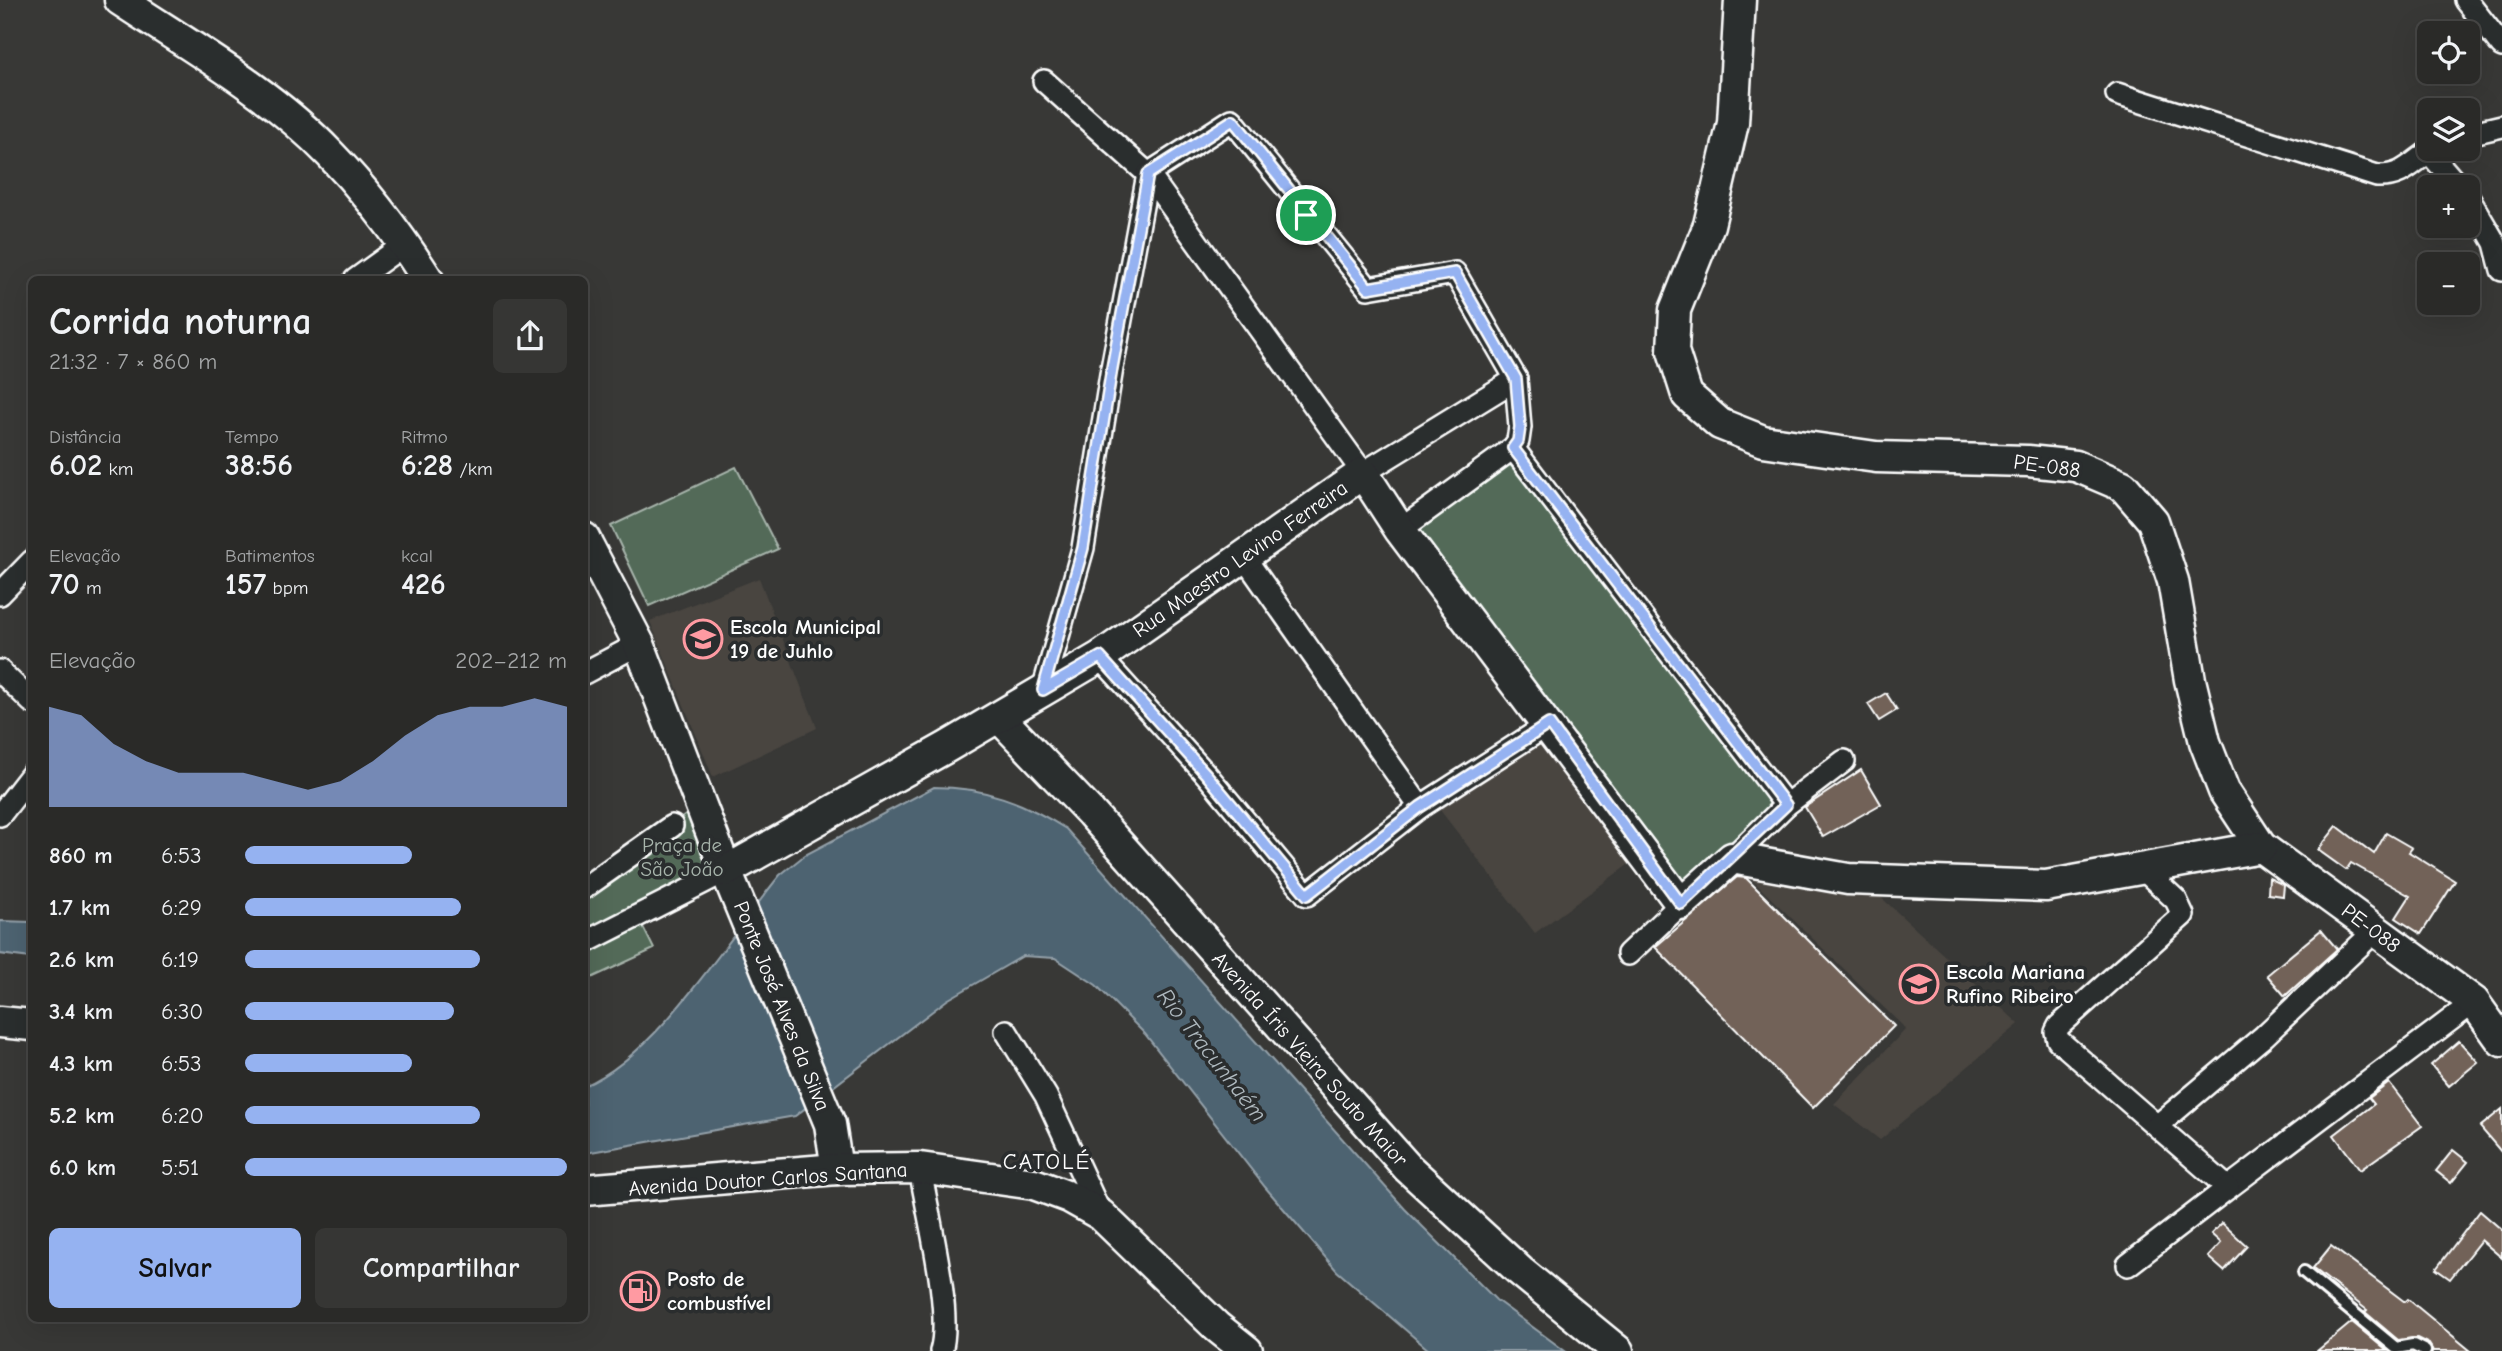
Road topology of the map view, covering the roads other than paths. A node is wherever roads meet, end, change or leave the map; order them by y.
1 (120, 0) edge
2 (1740, 0) edge
3 (2466, 0) edge
4 (2502, 47) edge
5 (1044, 80) dead end
6 (2117, 94) dead end
7 (2502, 126) edge
8 (2480, 131) edge
9 (2418, 161) edge
10 (2439, 161) edge
11 (1148, 174) junction
12 (2450, 175) edge
13 (2480, 217) edge
14 (405, 244) junction
15 (2502, 270) edge
16 (361, 276) edge
17 (425, 276) edge
18 (1516, 379) junction
19 (1513, 448) junction
20 (1363, 474) junction
21 (1400, 530) junction
22 (588, 546) edge
23 (1244, 557) junction
24 (28, 565) edge
25 (0, 594) edge
26 (639, 645) junction
27 (1100, 657) junction
28 (0, 671) edge
29 (588, 671) edge
30 (1043, 690) junction
31 (28, 698) edge
32 (999, 717) junction
33 (1549, 724) junction
34 (1844, 761) dead end
35 (28, 779) edge
36 (1786, 805) junction
37 (1420, 807) junction
38 (0, 816) edge
39 (672, 826) dead end
40 (2261, 847) junction
41 (1732, 858) junction
42 (2143, 869) junction
43 (730, 880) junction
44 (588, 885) edge
45 (1681, 904) junction
46 (2375, 931) junction
47 (588, 941) edge
48 (1628, 954) dead end
49 (2474, 1002) junction
50 (0, 1022) edge
51 (28, 1025) edge
52 (1006, 1031) dead end
53 (2502, 1041) edge
54 (2157, 1126) junction
55 (920, 1168) junction
56 (837, 1169) junction
57 (2228, 1188) junction
58 (588, 1190) edge
59 (1101, 1214) junction
60 (2128, 1265) dead end
61 (2304, 1272) dead end
62 (941, 1351) edge
63 (1247, 1351) edge
64 (1618, 1351) edge
65 (2425, 1351) edge

1 - 14 street
2 - 40 street, PE-088
3 - 4 street
5 - 11 street
6 - 9 street
7 - 8 street
10 - 12 street
11 - 18 street
11 - 20 street
11 - 30 street
13 - 15 street
14 - 16 street
14 - 17 street
18 - 19 street
18 - 20 street
19 - 21 street
19 - 36 street
20 - 21 street, Rua Maestro Levino Ferreira
20 - 23 street, Rua Maestro Levino Ferreira
21 - 33 street, Rua Maestro Levino Ferreira
22 - 26 street, Ponte José Alves da Silva
23 - 27 street, Rua Maestro Levino Ferreira
23 - 37 street
24 - 25 street
26 - 29 street
26 - 43 street, Ponte José Alves da Silva
27 - 30 street, Rua Maestro Levino Ferreira
27 - 37 street
28 - 31 street
30 - 32 street, Rua Maestro Levino Ferreira
32 - 43 street, Rua Maestro Levino Ferreira
32 - 64 street, Avenida Íris Vieira Souto Maior
33 - 37 street
33 - 45 street, Rua Maestro Levino Ferreira
34 - 36 street
35 - 38 street
36 - 41 street
39 - 44 street
40 - 42 street
40 - 46 street, PE-088
41 - 42 street
41 - 45 street
42 - 54 street
43 - 47 street
43 - 56 street, Ponte José Alves da Silva
45 - 48 street
46 - 49 street, PE-088
46 - 54 street
49 - 53 street, PE-088
49 - 57 street
50 - 51 street
52 - 59 street
54 - 57 street
55 - 56 street, Avenida Doutor Carlos Santana
55 - 59 street, Avenida Doutor Carlos Santana
55 - 62 street
56 - 58 street, Avenida Doutor Carlos Santana
57 - 60 street
59 - 63 street, Avenida Doutor Carlos Santana
61 - 65 lane

